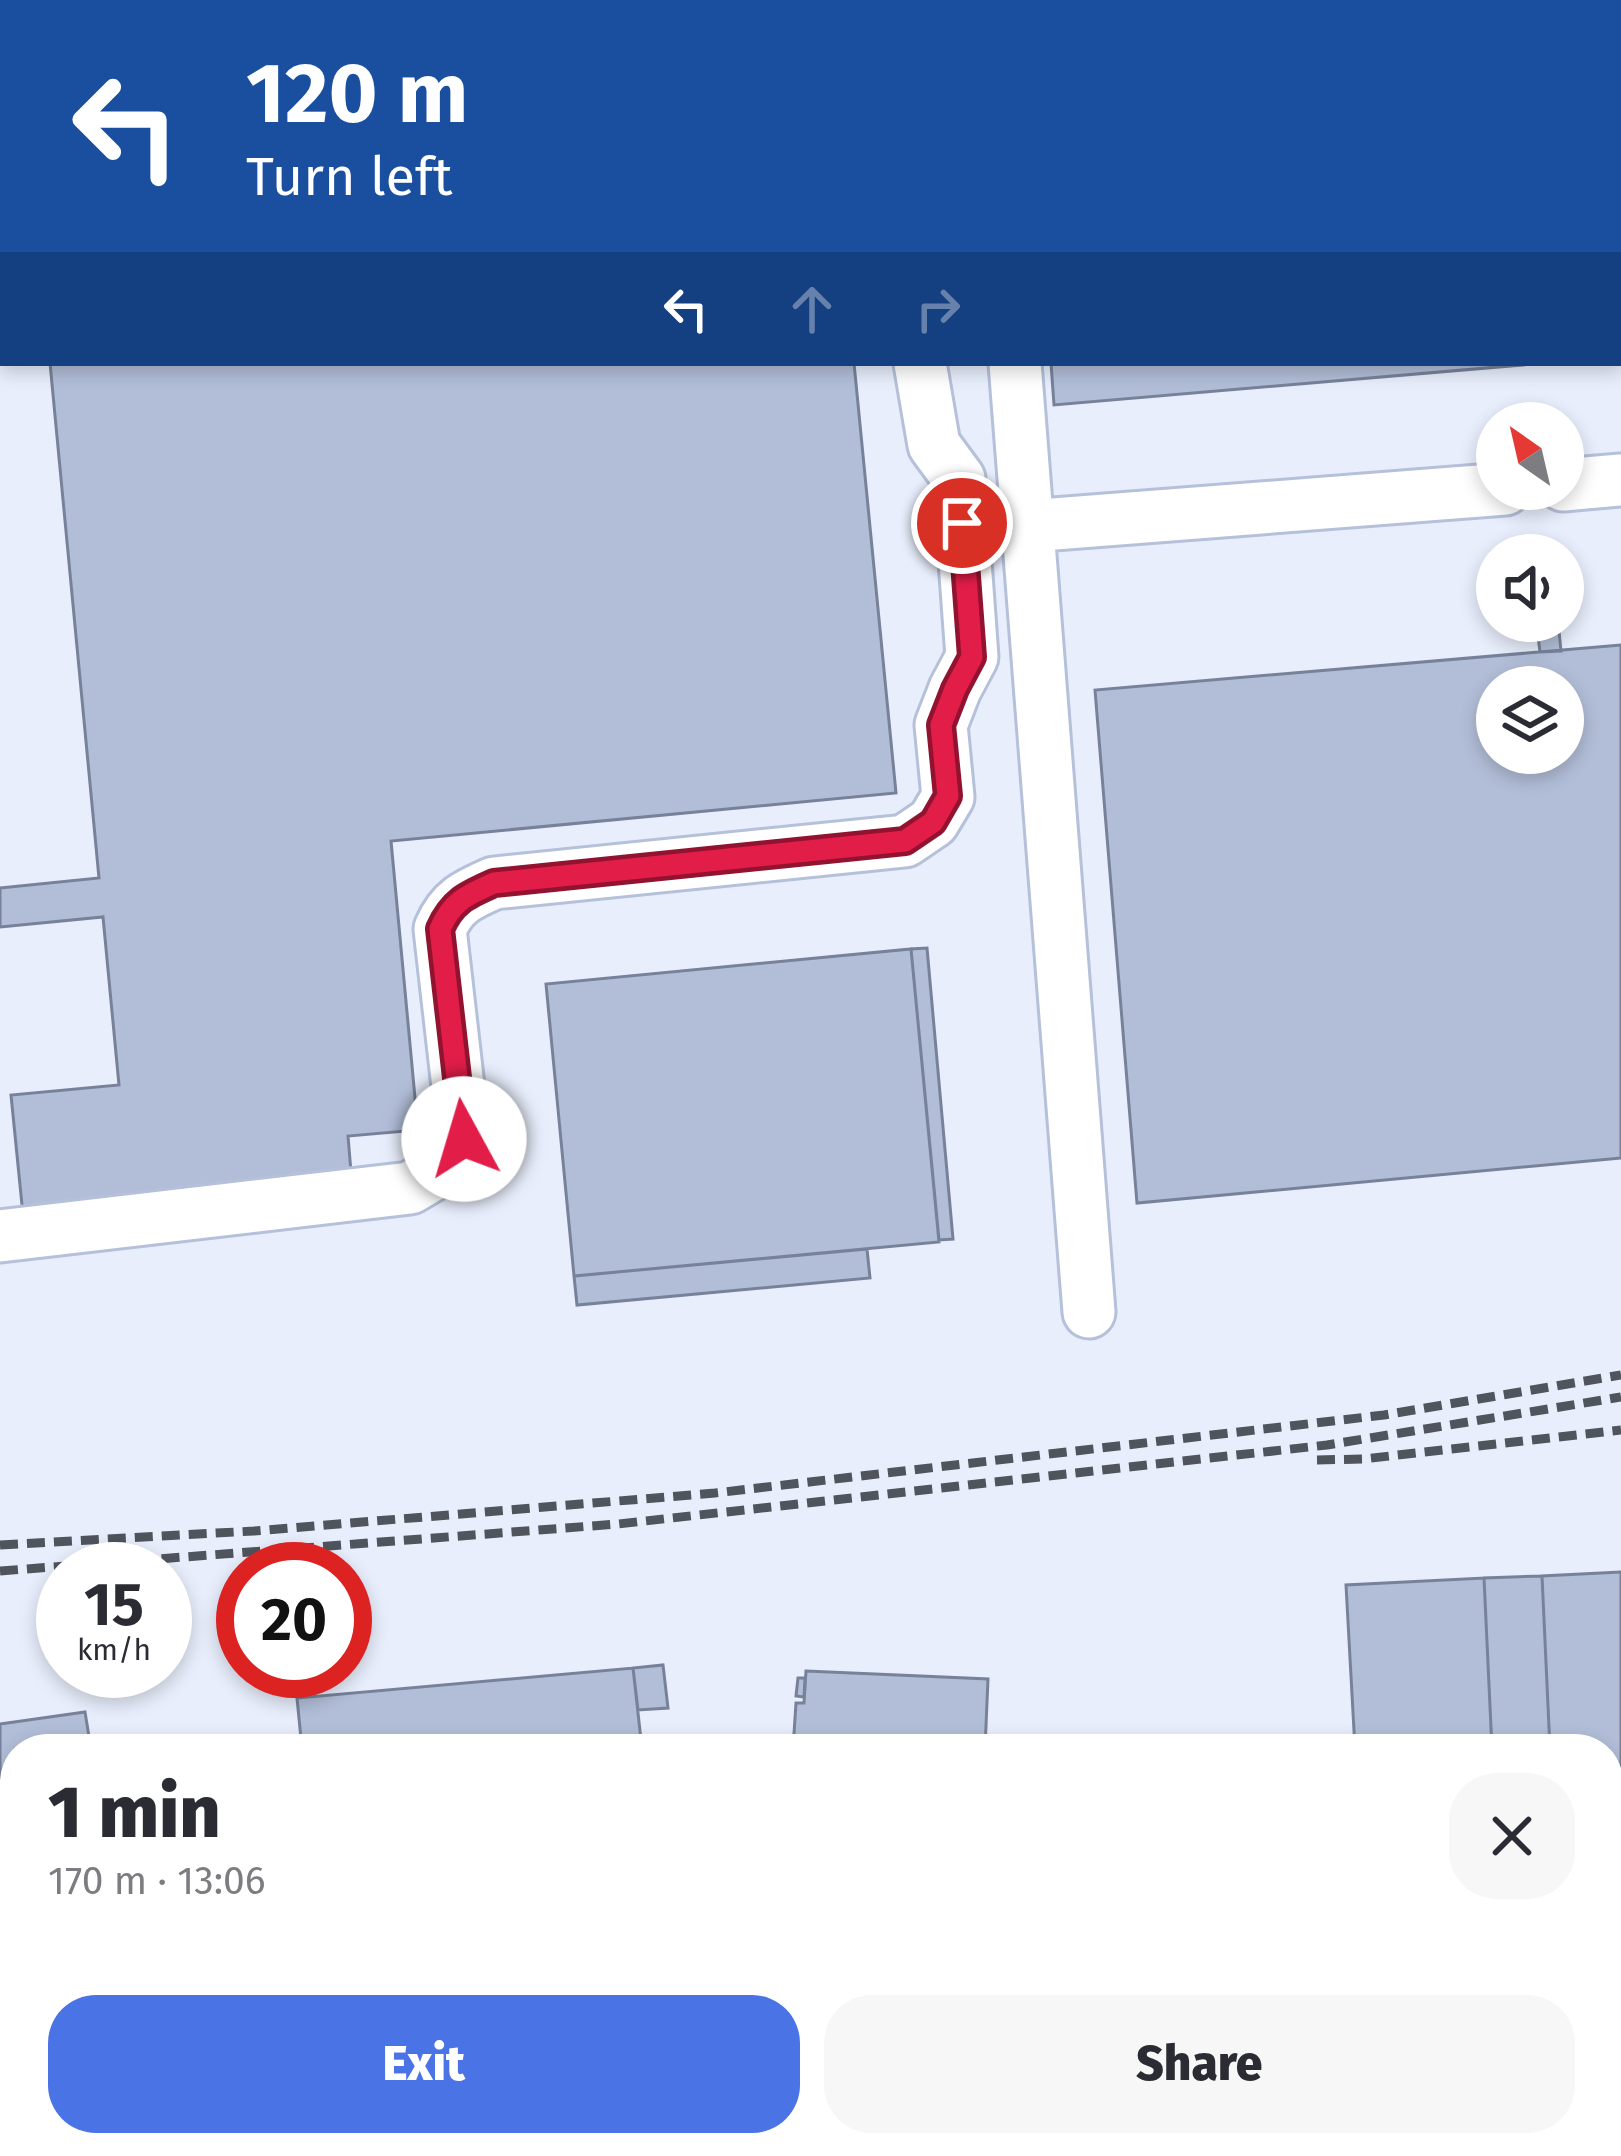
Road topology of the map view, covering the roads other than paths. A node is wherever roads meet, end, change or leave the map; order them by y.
1 (921, 366) edge
2 (1015, 366) edge
3 (1621, 480) edge
4 (1584, 483) edge
5 (1476, 491) edge
6 (1028, 526) junction
7 (0, 1236) edge
8 (1089, 1312) dead end

1 - 7 street
2 - 6 street
3 - 4 street
5 - 6 street
6 - 8 street

